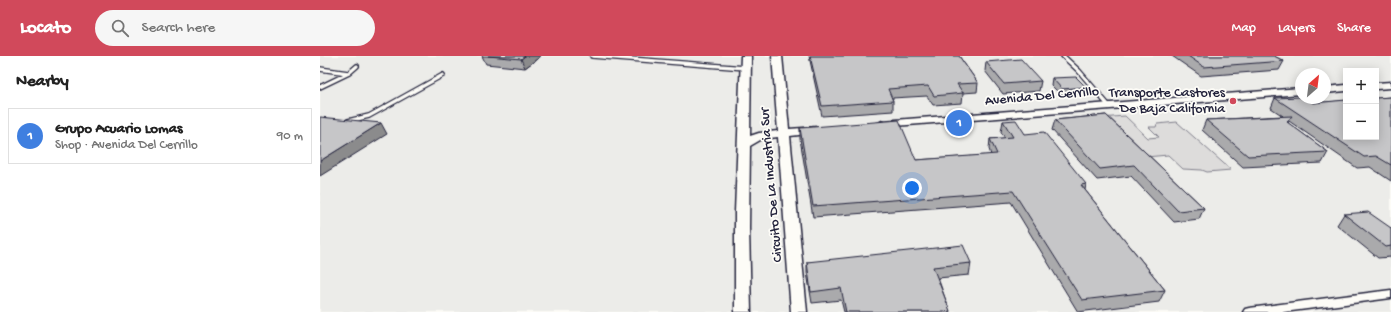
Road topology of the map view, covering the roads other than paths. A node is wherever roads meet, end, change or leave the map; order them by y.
1 (592, 56) edge
2 (777, 56) edge
3 (1063, 56) edge
4 (747, 62) edge
5 (357, 66) dead end
6 (320, 69) edge
7 (349, 73) junction
8 (443, 75) dead end
9 (1391, 85) edge
10 (1379, 86) edge
11 (320, 87) edge
12 (1343, 88) edge
13 (1331, 89) edge
14 (1295, 91) edge
15 (1109, 106) junction
16 (341, 121) edge
17 (872, 125) edge
18 (824, 129) edge
19 (785, 132) junction
20 (744, 145) junction
21 (1391, 294) edge
22 (743, 312) edge
23 (799, 312) edge
24 (1249, 312) edge

1 - 4 lane
2 - 19 main road, Circuito De La Industria Sur
3 - 15 lane
4 - 20 main road, Circuito De La Industria Sur
5 - 7 lane
6 - 7 lane
7 - 11 lane
8 - 16 lane
9 - 10 main road
12 - 13 main road
14 - 15 main road, Avenida Del Cerrillo
15 - 17 main road, Avenida Del Cerrillo
18 - 19 main road
19 - 20 main road
19 - 23 main road, Circuito De La Industria Sur
20 - 22 main road, Circuito De La Industria Sur
21 - 24 street

